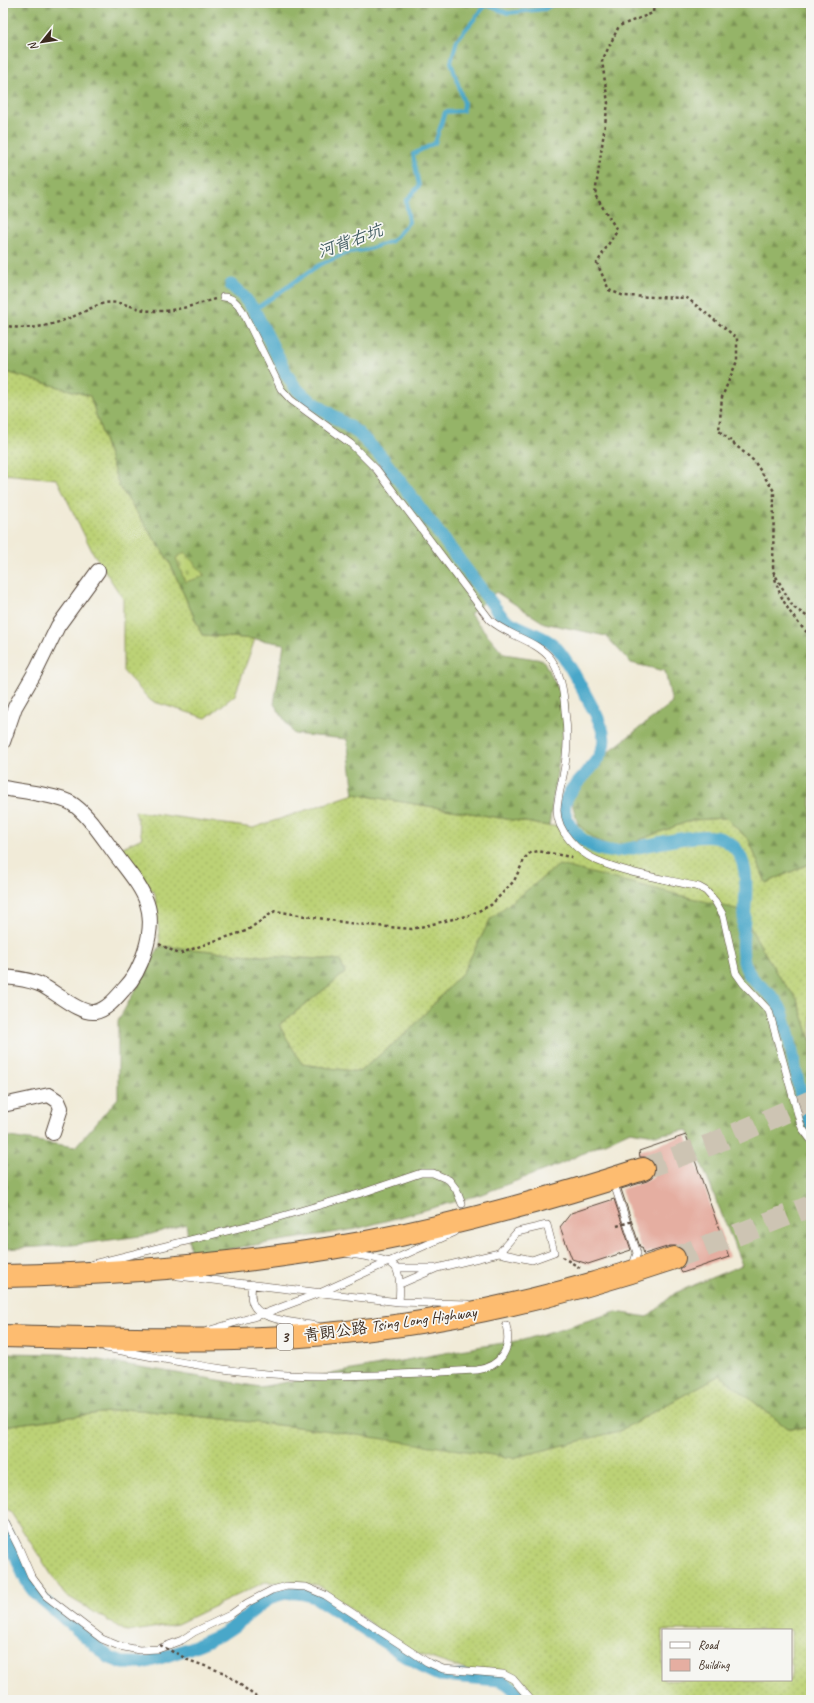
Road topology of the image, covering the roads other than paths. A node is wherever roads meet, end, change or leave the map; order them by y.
1 (223, 297) road end
2 (98, 571) dead end
3 (3, 742) edge
4 (3, 788) edge
5 (3, 977) edge
6 (3, 1105) edge
7 (53, 1134) dead end
8 (811, 1140) edge
9 (643, 1169) tunnel mouth
10 (607, 1180) junction
11 (502, 1210) junction
12 (462, 1212) junction
13 (324, 1249) junction
14 (500, 1253) junction
15 (674, 1258) tunnel mouth
16 (390, 1262) junction
17 (396, 1268) junction
18 (437, 1268) junction
19 (130, 1271) junction
20 (630, 1273) junction
21 (3, 1276) edge
22 (44, 1276) junction
23 (252, 1284) junction
24 (400, 1284) junction
25 (322, 1292) junction
26 (399, 1302) junction
27 (519, 1304) junction
28 (264, 1314) junction
29 (506, 1325) dead end
30 (350, 1332) junction
31 (3, 1336) edge
32 (48, 1337) junction
33 (178, 1339) junction
34 (3, 1520) edge
35 (531, 1700) edge

1 - 8 lane
2 - 3 street
4 - 5 street
6 - 7 street
9 - 10 highway
10 - 11 highway
10 - 20 lane
11 - 12 highway
11 - 16 lane
12 - 13 highway
12 - 22 lane
13 - 16 lane
13 - 19 highway
14 - 14 lane
14 - 18 lane
15 - 20 highway, 青朗公路 Tsing Long Highway / 3
16 - 17 lane
16 - 25 lane
17 - 18 lane
17 - 24 lane
18 - 24 lane
19 - 22 highway
19 - 23 lane
20 - 27 highway, 青朗公路 Tsing Long Highway / 3
21 - 22 highway
23 - 25 lane
23 - 28 lane
24 - 26 lane
25 - 26 lane
25 - 28 lane
26 - 27 lane
27 - 30 highway, 青朗公路 Tsing Long Highway / 3
28 - 30 lane
28 - 33 lane
29 - 32 lane
30 - 33 highway, 青朗公路 Tsing Long Highway / 3
31 - 32 highway, 青朗公路 Tsing Long Highway / 3
32 - 33 highway, 青朗公路 Tsing Long Highway / 3
34 - 35 lane

